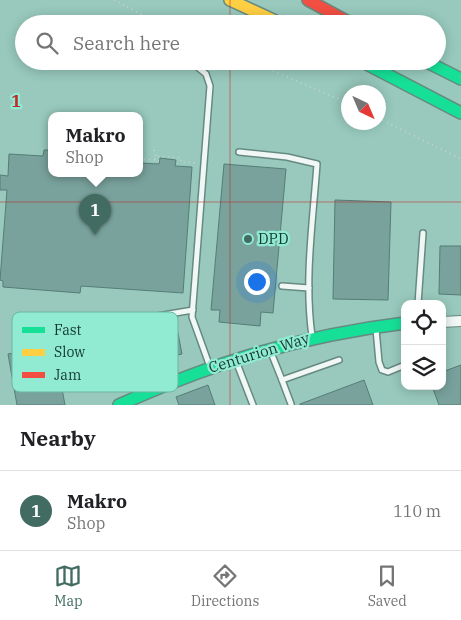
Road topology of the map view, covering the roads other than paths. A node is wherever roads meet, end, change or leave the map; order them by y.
1 (230, 0) edge
2 (251, 0) edge
3 (308, 0) edge
4 (262, 15) edge
5 (277, 15) edge
6 (336, 15) edge
7 (201, 70) edge
8 (378, 70) edge
9 (443, 70) edge
10 (461, 79) edge
11 (461, 113) edge
12 (239, 152) dead end
13 (423, 232) dead end
14 (282, 286) dead end
15 (309, 288) junction
16 (418, 300) edge
17 (193, 310) junction
18 (178, 313) edge
19 (461, 321) edge
20 (446, 322) edge
21 (401, 323) edge
22 (375, 326) junction
23 (312, 336) junction
24 (269, 347) junction
25 (234, 358) junction
26 (339, 360) dead end
27 (210, 367) junction
28 (401, 367) edge
29 (282, 380) junction
30 (178, 382) edge
31 (155, 392) edge
32 (291, 404) dead end
33 (120, 405) edge
34 (253, 405) edge

1 - 4 main road
2 - 5 main road
3 - 6 main road
7 - 17 lane
8 - 11 main road
9 - 10 main road
12 - 15 lane
13 - 16 lane
14 - 15 lane
15 - 23 lane
17 - 18 lane
17 - 27 lane
19 - 20 street
21 - 22 main road, Centurion Way
22 - 23 main road, Centurion Way
22 - 28 lane
23 - 24 main road, Centurion Way
24 - 25 main road, Centurion Way
24 - 29 lane
25 - 27 main road, Centurion Way
25 - 34 lane
26 - 29 lane
27 - 30 main road, Centurion Way
29 - 32 lane
31 - 33 main road, Centurion Way

